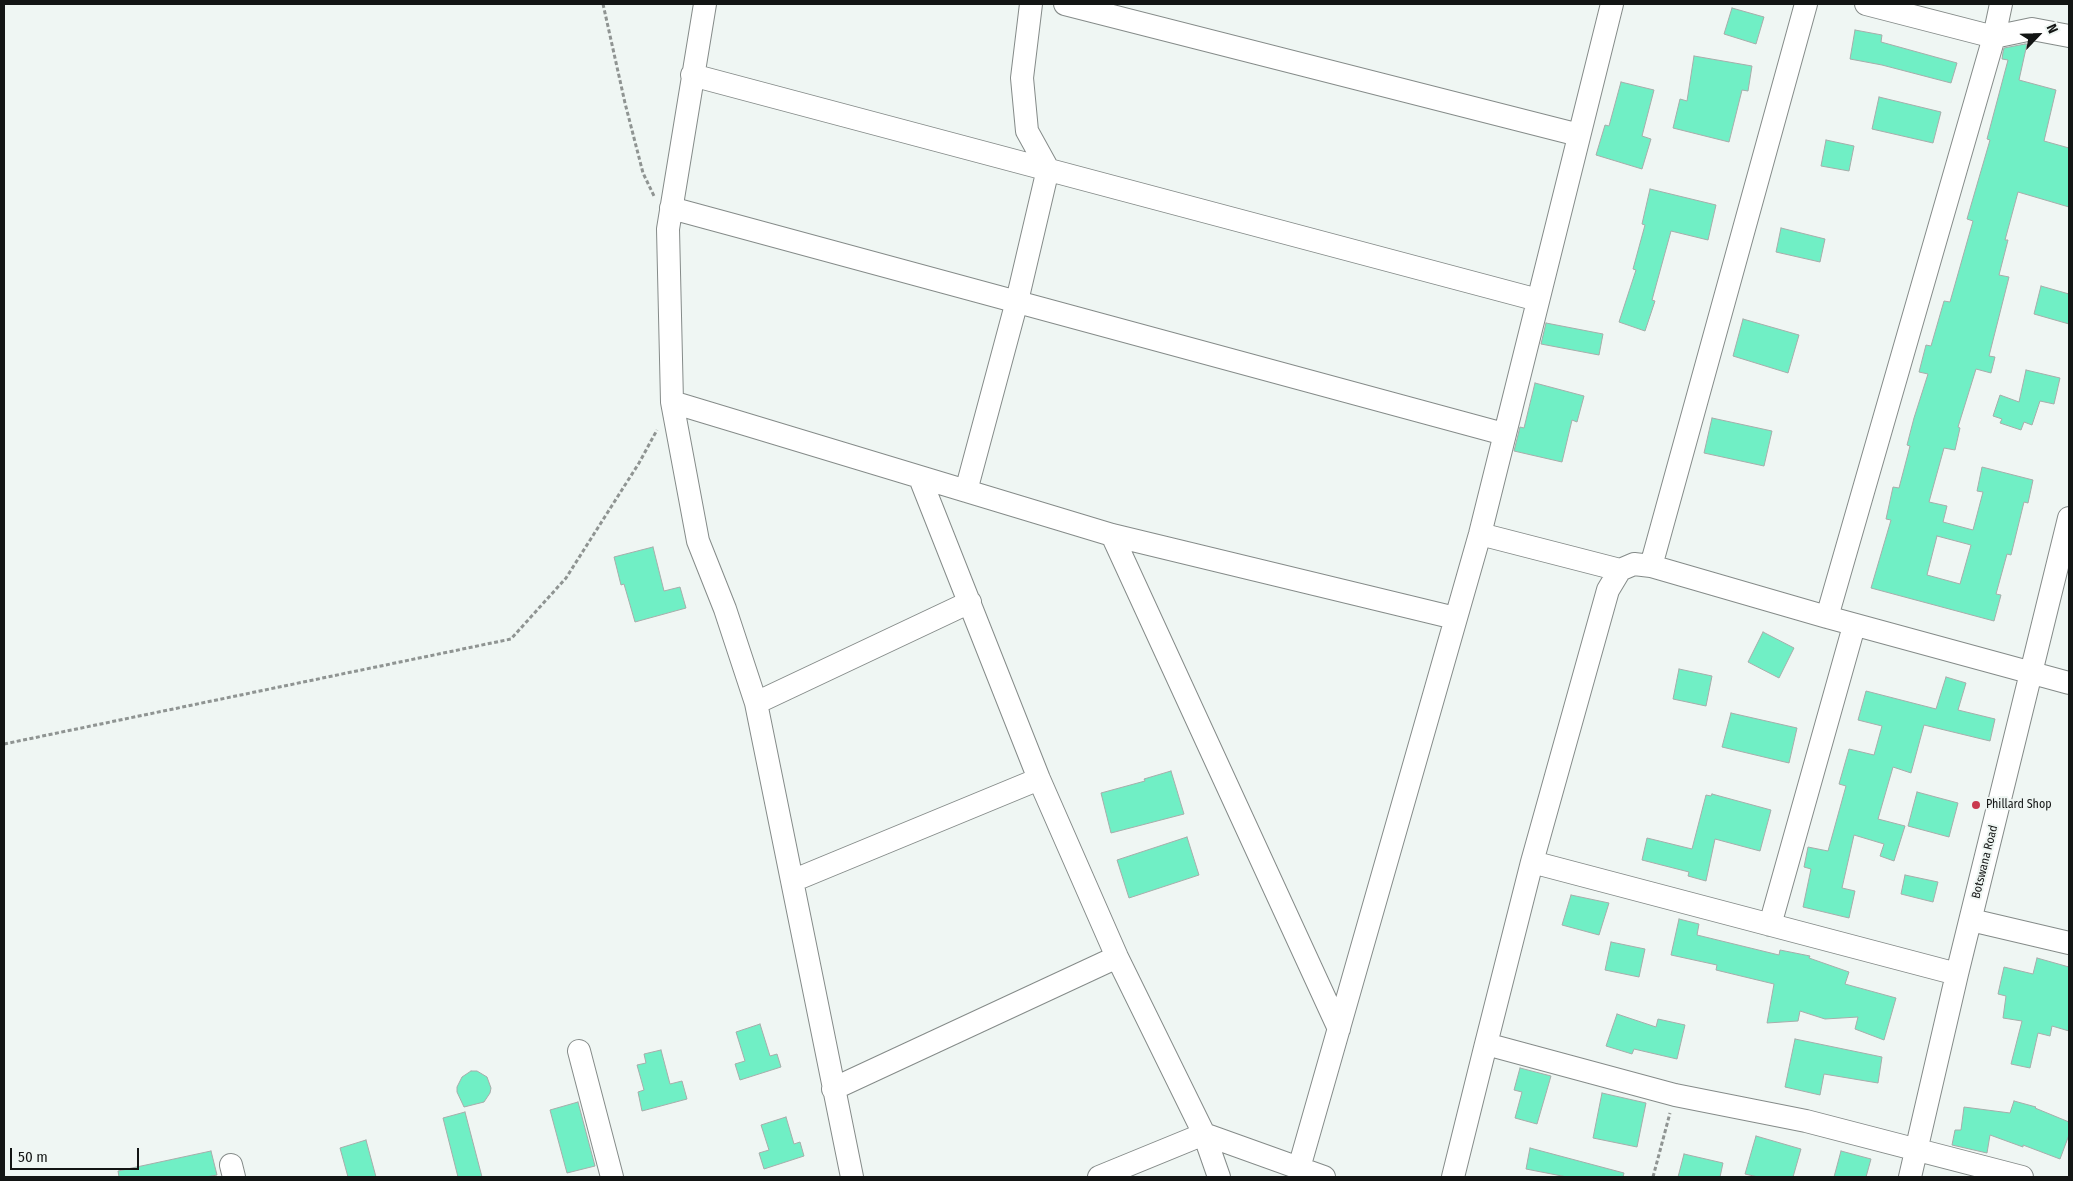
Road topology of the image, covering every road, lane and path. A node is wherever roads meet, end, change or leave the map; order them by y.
1 (603, 4) edge
2 (705, 4) edge
3 (1031, 4) edge
4 (1065, 4) edge
5 (1612, 4) edge
6 (1806, 4) edge
7 (1866, 4) edge
8 (2001, 4) edge
9 (2069, 36) edge
10 (1994, 37) junction
11 (692, 74) junction
12 (1579, 135) junction
13 (1048, 169) junction
14 (670, 218) junction
15 (1538, 300) junction
16 (1016, 301) junction
17 (672, 402) junction
18 (658, 428) dead end
19 (1504, 434) junction
20 (920, 478) junction
21 (966, 491) junction
22 (2069, 518) edge
23 (1480, 534) junction
24 (1112, 535) junction
25 (1652, 566) junction
26 (1620, 570) junction
27 (970, 602) junction
28 (1456, 618) junction
29 (1827, 618) junction
30 (1854, 626) junction
31 (2033, 672) junction
32 (2069, 683) edge
33 (756, 703) junction
34 (4, 744) edge
35 (1039, 778) junction
36 (1532, 862) junction
37 (792, 881) junction
38 (1970, 920) junction
39 (1770, 925) junction
40 (2069, 943) edge
41 (1117, 957) junction
42 (1957, 974) junction
43 (1339, 1029) junction
44 (1486, 1044) junction
45 (579, 1051) dead end
46 (833, 1089) junction
47 (1675, 1095) junction
48 (1204, 1134) junction
49 (1916, 1150) junction
50 (1300, 1168) junction
51 (612, 1177) edge
52 (852, 1177) edge
53 (1099, 1177) edge
54 (1219, 1177) edge
55 (1324, 1177) edge
56 (1453, 1177) edge
57 (1653, 1177) edge
58 (1910, 1177) edge
59 (2022, 1177) edge

1 - 14 path
2 - 11 street
3 - 13 street
4 - 12 street
5 - 12 street
6 - 25 street
7 - 10 street
8 - 10 street
9 - 10 street
10 - 29 street
11 - 13 street
11 - 14 street
12 - 15 street
13 - 15 street
13 - 16 street
14 - 16 street
14 - 17 street
15 - 19 street
16 - 19 street
16 - 21 street
17 - 20 street
17 - 33 street
18 - 34 path
19 - 23 street
20 - 21 street
20 - 27 street
21 - 24 street
22 - 31 street, Botswana Road
23 - 26 street
23 - 28 street
24 - 28 street
24 - 43 street
25 - 26 street
25 - 29 street
26 - 36 street
27 - 33 street
27 - 35 street
28 - 43 street
29 - 30 street
30 - 31 street
30 - 39 street
31 - 32 street
31 - 38 street, Botswana Road
33 - 37 street
35 - 37 street
35 - 41 street
36 - 39 street
36 - 44 street
37 - 46 street
38 - 40 street
38 - 42 street, Botswana Road
39 - 42 street
41 - 46 street
41 - 48 street
42 - 49 street, Botswana Road
43 - 50 street
44 - 47 street
44 - 56 street
45 - 51 street
46 - 52 street
47 - 49 street
47 - 57 path
48 - 50 street
48 - 53 street
48 - 54 street
49 - 58 street, Botswana Road
49 - 59 street
50 - 55 street

